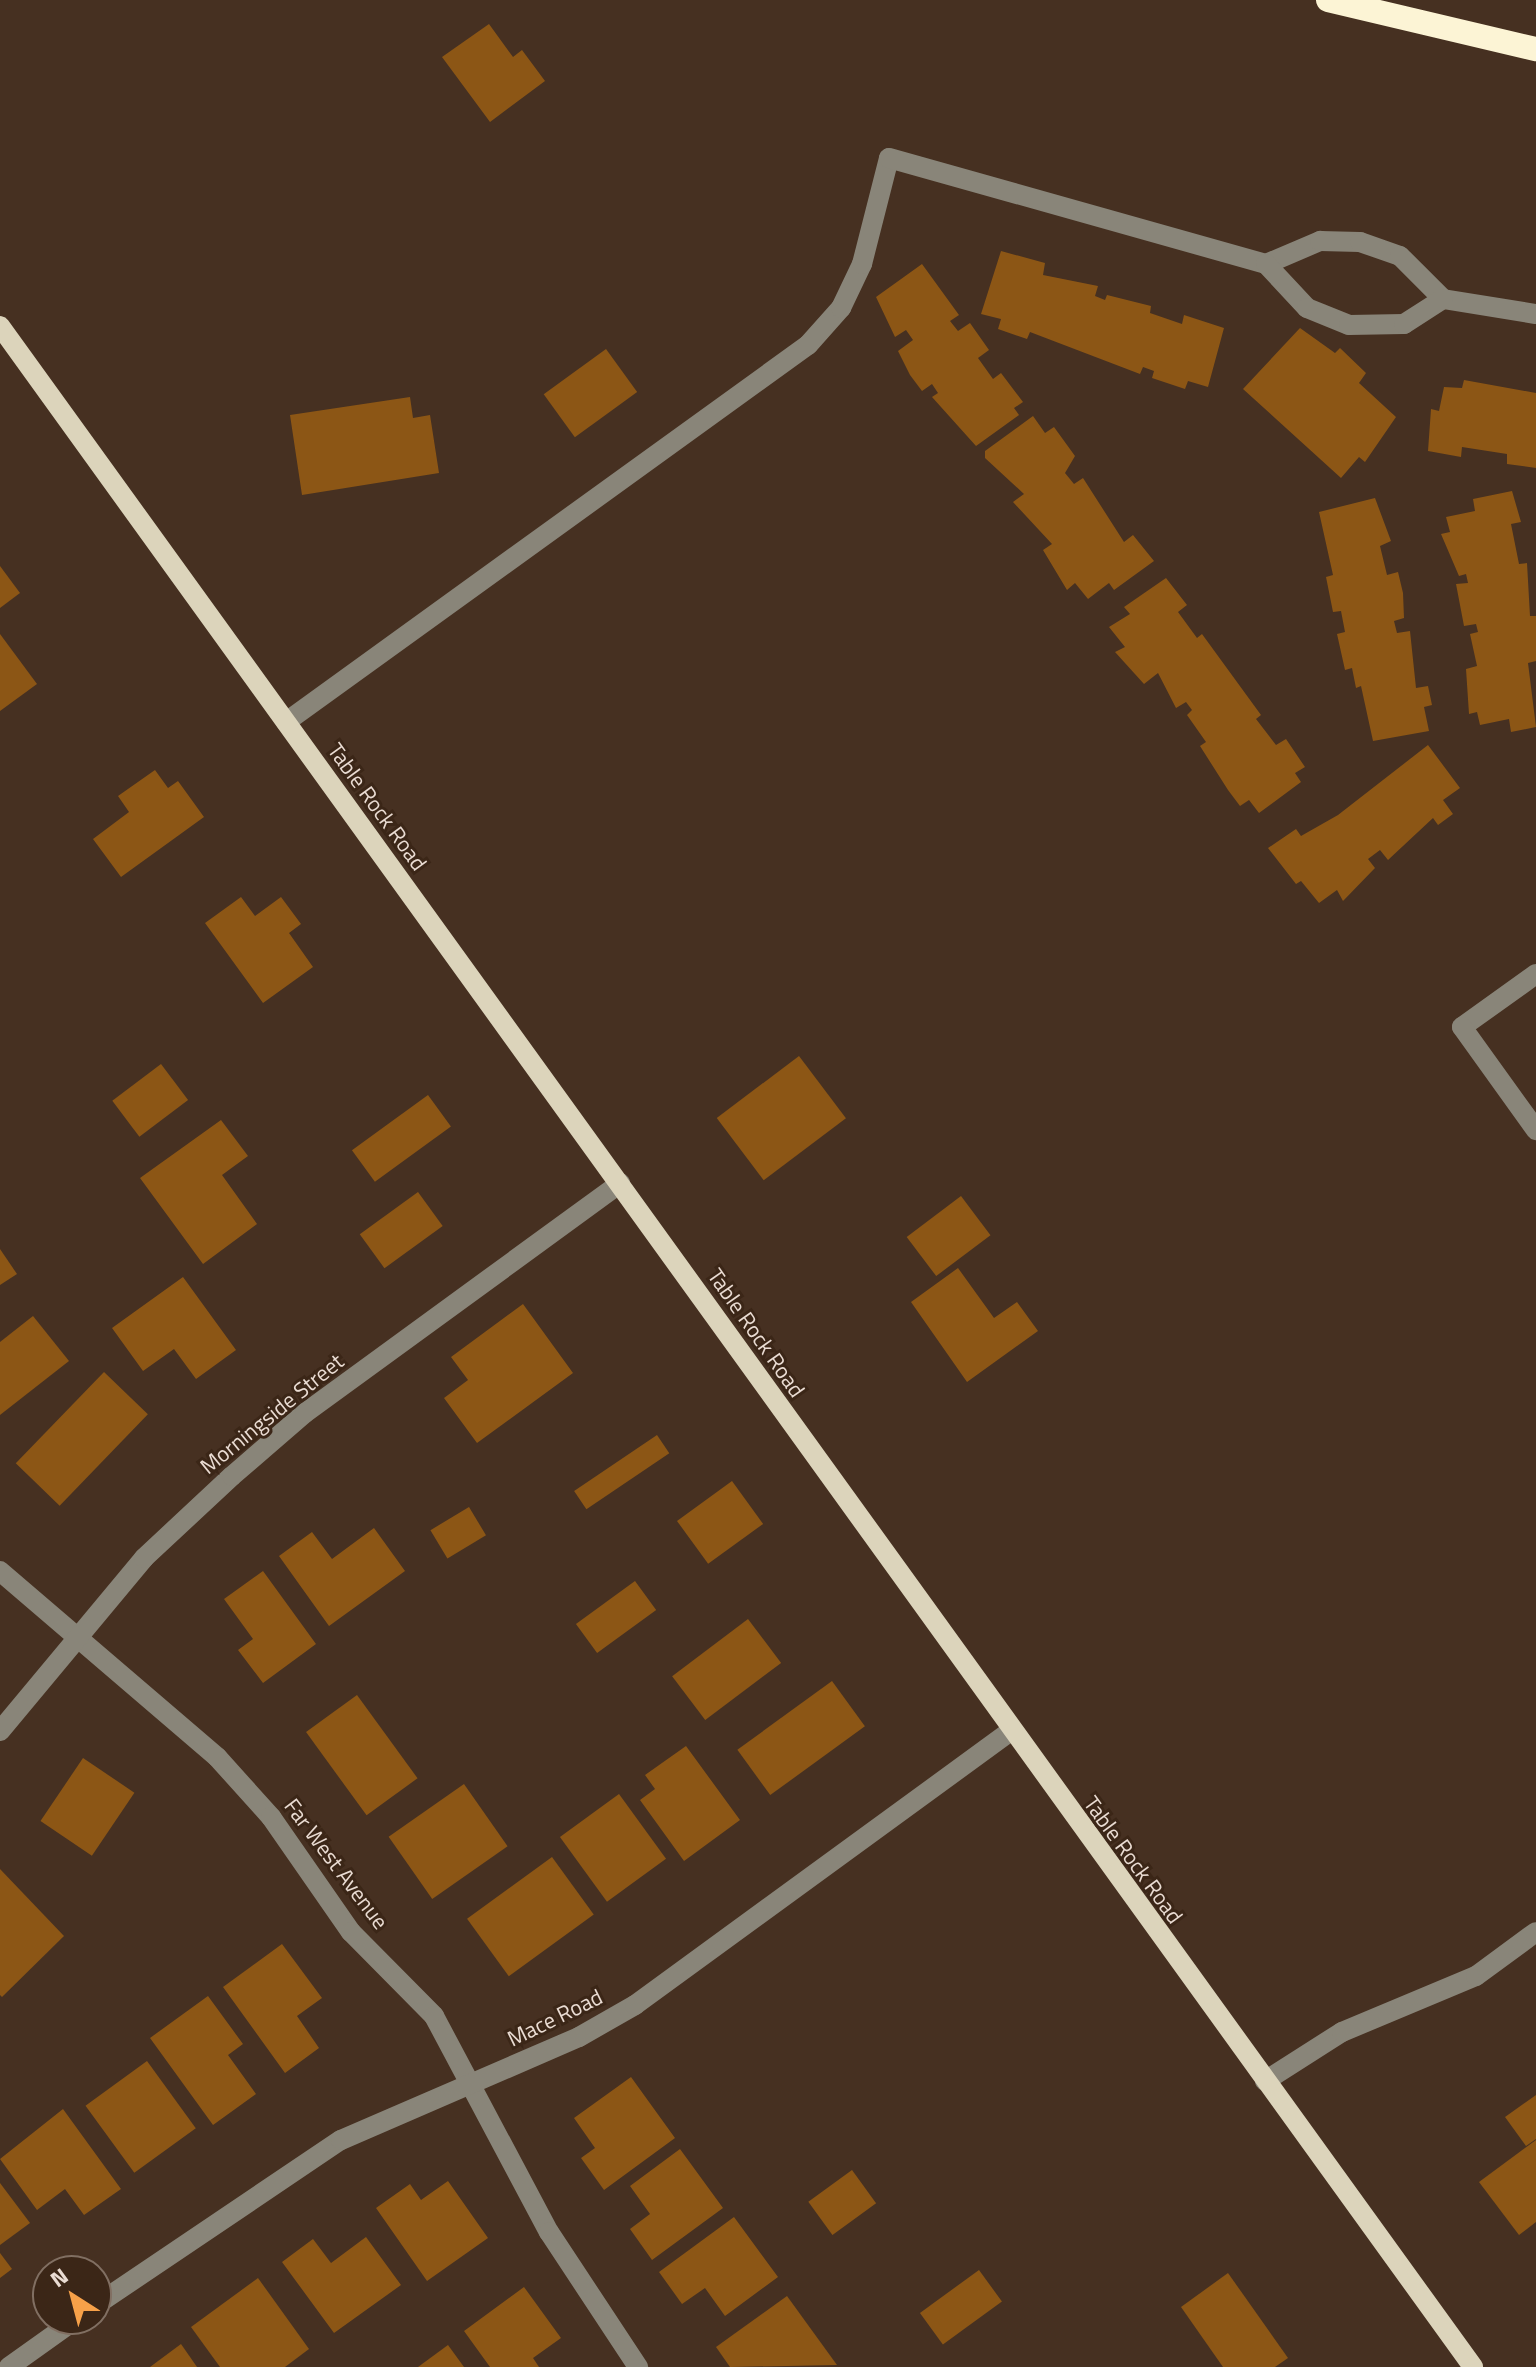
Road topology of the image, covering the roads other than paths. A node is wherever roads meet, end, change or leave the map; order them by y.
1 (1328, 0) edge
2 (1536, 49) edge
3 (1266, 264) junction
4 (1443, 299) junction
5 (1536, 314) edge
6 (0, 326) edge
7 (286, 722) junction
8 (1536, 974) edge
9 (1536, 1130) edge
10 (620, 1183) junction
11 (0, 1571) edge
12 (79, 1636) junction
13 (0, 1731) edge
14 (1009, 1732) junction
15 (1536, 1932) edge
16 (1265, 2081) junction
17 (473, 2082) junction
18 (112, 2294) edge
19 (54, 2335) edge
20 (9, 2367) edge
21 (638, 2367) edge
22 (1473, 2367) edge

1 - 2 highway
3 - 4 street
3 - 4 street
3 - 7 street
4 - 5 street
6 - 7 main road, Table Rock Road
7 - 10 main road, Table Rock Road
8 - 9 street
10 - 12 street, Morningside Street
10 - 14 main road, Table Rock Road
11 - 12 street, Far West Avenue
12 - 13 street, Morningside Street
12 - 17 street, Far West Avenue
14 - 16 main road, Table Rock Road
14 - 17 street, Mace Road
15 - 16 street
16 - 22 main road, Table Rock Road
17 - 18 street, Mace Road
17 - 21 street, Far West Avenue
19 - 20 street

